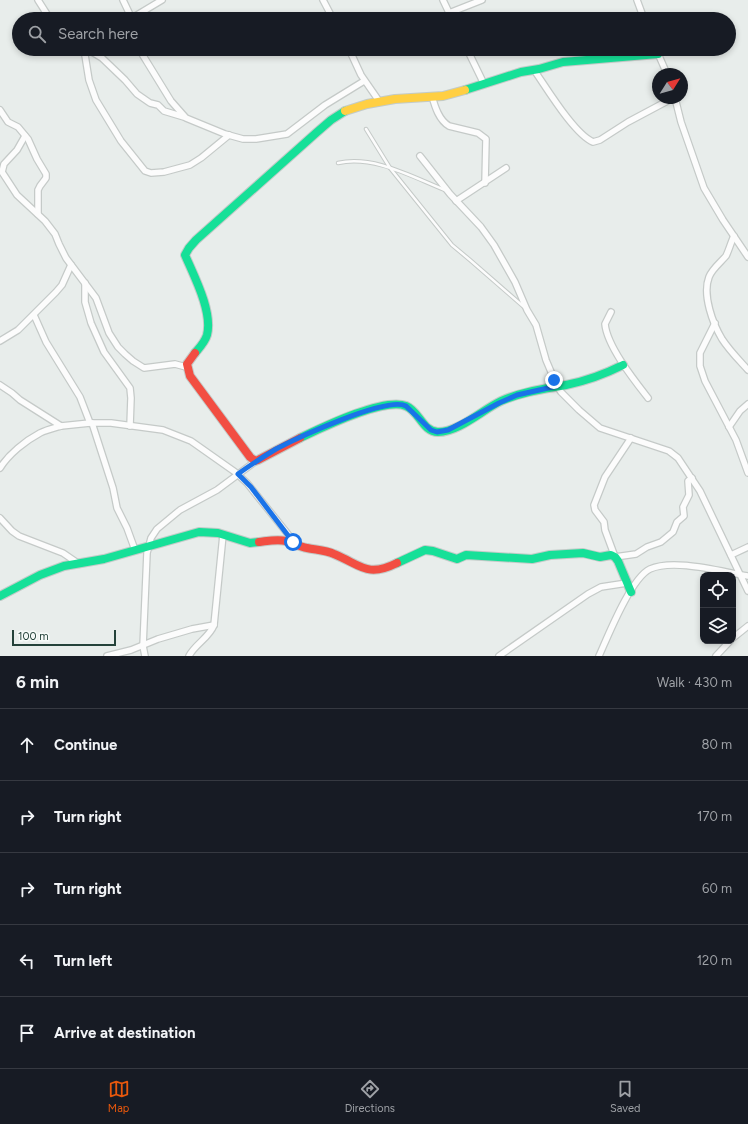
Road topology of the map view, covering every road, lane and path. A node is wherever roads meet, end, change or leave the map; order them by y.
1 (38, 0) edge
2 (123, 0) edge
3 (162, 0) edge
4 (323, 0) edge
5 (444, 0) edge
6 (482, 0) edge
7 (637, 0) edge
8 (46, 12) edge
9 (129, 12) edge
10 (143, 12) edge
11 (329, 12) edge
12 (449, 12) edge
13 (452, 12) edge
14 (641, 12) edge
15 (86, 56) edge
16 (98, 56) edge
17 (143, 56) edge
18 (352, 56) edge
19 (470, 56) edge
20 (618, 56) edge
21 (659, 56) edge
22 (664, 68) edge
23 (534, 70) junction
24 (364, 80) junction
25 (484, 84) junction
26 (432, 96) junction
27 (379, 101) junction
28 (662, 104) edge
29 (676, 104) edge
30 (0, 110) edge
31 (184, 117) junction
32 (366, 129) dead end
33 (229, 135) junction
34 (25, 136) junction
35 (420, 156) dead end
36 (338, 162) dead end
37 (390, 168) junction
38 (506, 168) dead end
39 (485, 183) junction
40 (447, 191) junction
41 (456, 201) junction
42 (38, 214) junction
43 (734, 236) junction
44 (747, 254) edge
45 (71, 265) junction
46 (85, 283) junction
47 (527, 310) junction
48 (611, 312) dead end
49 (34, 315) junction
50 (715, 324) junction
51 (0, 341) edge
52 (623, 365) junction
53 (186, 367) junction
54 (748, 370) edge
55 (557, 386) junction
56 (2, 388) edge
57 (648, 398) dead end
58 (748, 404) edge
59 (91, 423) junction
60 (61, 426) junction
61 (130, 426) junction
62 (729, 427) junction
63 (631, 438) junction
64 (256, 461) junction
65 (0, 468) edge
66 (748, 473) edge
67 (238, 474) junction
68 (692, 478) junction
69 (0, 515) edge
70 (0, 518) edge
71 (5, 524) junction
72 (223, 535) junction
73 (297, 545) junction
74 (148, 546) junction
75 (748, 547) edge
76 (135, 550) junction
77 (731, 555) junction
78 (615, 557) junction
79 (79, 564) junction
80 (739, 574) junction
81 (748, 576) edge
82 (627, 583) junction
83 (748, 591) edge
84 (631, 592) junction
85 (0, 596) edge
86 (214, 625) junction
87 (748, 626) edge
88 (736, 636) edge
89 (727, 644) edge
90 (143, 646) junction
91 (107, 656) edge
92 (145, 656) edge
93 (189, 656) edge
94 (499, 656) edge
95 (599, 656) edge
96 (716, 656) edge

1 - 8 street
2 - 9 street
3 - 10 street
4 - 11 street
5 - 12 street
6 - 13 street
7 - 14 street
15 - 33 street
16 - 31 street
17 - 31 street
18 - 24 street
19 - 25 street
20 - 23 street
21 - 22 street
23 - 25 street
23 - 28 street
24 - 27 street
24 - 33 street
25 - 26 street
26 - 27 street
26 - 39 street
27 - 53 street
29 - 43 street
30 - 34 street
31 - 33 street
32 - 37 lane
34 - 42 street
34 - 42 street
35 - 40 street
36 - 37 lane
37 - 40 lane
37 - 47 lane
38 - 39 street
39 - 41 street
40 - 41 street
41 - 47 street
42 - 45 street
43 - 44 street
43 - 50 street
45 - 46 street
45 - 49 street
46 - 53 street
46 - 61 street
47 - 55 street
48 - 52 street
49 - 51 street
49 - 59 street
50 - 54 street
50 - 62 street
52 - 55 street
52 - 57 street
53 - 64 street
55 - 63 street
55 - 64 street
56 - 60 street
58 - 62 street
59 - 60 street
59 - 61 street
59 - 76 street
60 - 65 street
61 - 67 street
62 - 66 street
63 - 68 street
63 - 78 street
64 - 67 street
67 - 73 street
67 - 74 street
68 - 77 street
68 - 78 street
69 - 71 street
70 - 71 street
71 - 79 street
72 - 73 street
72 - 74 street
72 - 86 street
73 - 78 street
74 - 76 street
74 - 90 street
75 - 77 street
76 - 79 street
77 - 80 street
78 - 82 street
79 - 85 street
80 - 81 street
80 - 83 street
80 - 84 street
82 - 84 street
82 - 94 street
84 - 95 street
86 - 90 street
86 - 93 street
87 - 88 street
89 - 96 street
90 - 91 street
90 - 92 street

